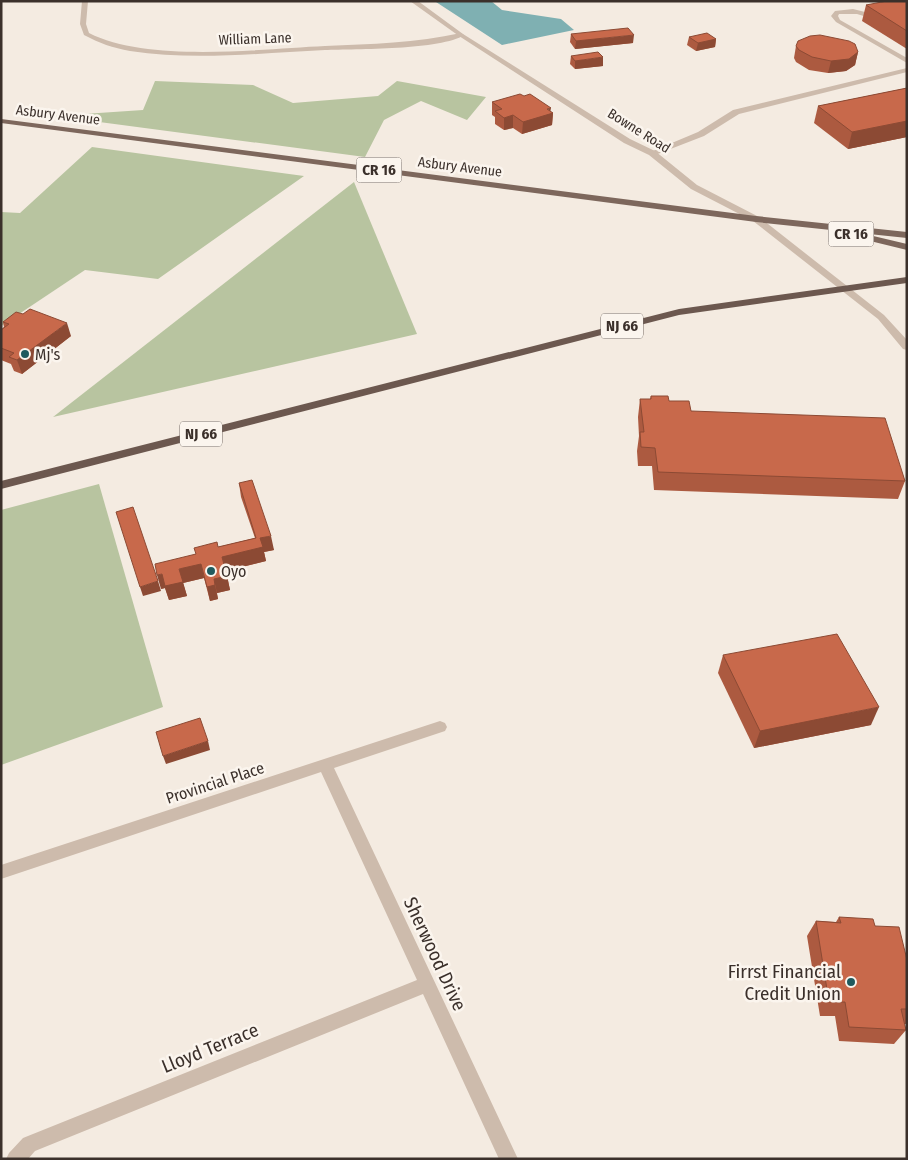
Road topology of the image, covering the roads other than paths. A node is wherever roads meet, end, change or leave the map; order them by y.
1 (85, 1) edge
2 (413, 1) edge
3 (877, 18) edge
4 (461, 35) junction
5 (907, 61) edge
6 (907, 70) edge
7 (1, 121) edge
8 (652, 153) junction
9 (756, 219) junction
10 (795, 224) junction
11 (907, 235) edge
12 (907, 247) edge
13 (907, 280) edge
14 (907, 286) edge
15 (846, 289) junction
16 (907, 347) edge
17 (1, 485) edge
18 (440, 727) dead end
19 (325, 765) junction
20 (1, 872) edge
21 (427, 984) junction
22 (16, 1159) edge
23 (509, 1159) edge

1 - 4 street, William Lane
2 - 4 street, Bowne Road
3 - 5 street
4 - 8 street, Bowne Road
6 - 8 street
7 - 9 main road, Asbury Avenue / CR 16
8 - 9 street, Bowne Road
9 - 10 main road, Asbury Avenue / CR 16
9 - 15 street, Bowne Road
10 - 11 main road, Asbury Avenue / CR 16
10 - 12 main road, Asbury Avenue / CR 16
13 - 15 highway, NJ 66
14 - 15 highway, NJ 66
15 - 16 street, Bowne Road
15 - 17 highway, NJ 66
18 - 19 street, Provincial Place
19 - 20 street, Provincial Place
19 - 21 street, Sherwood Drive
21 - 22 street, Lloyd Terrace
21 - 23 street, Sherwood Drive

